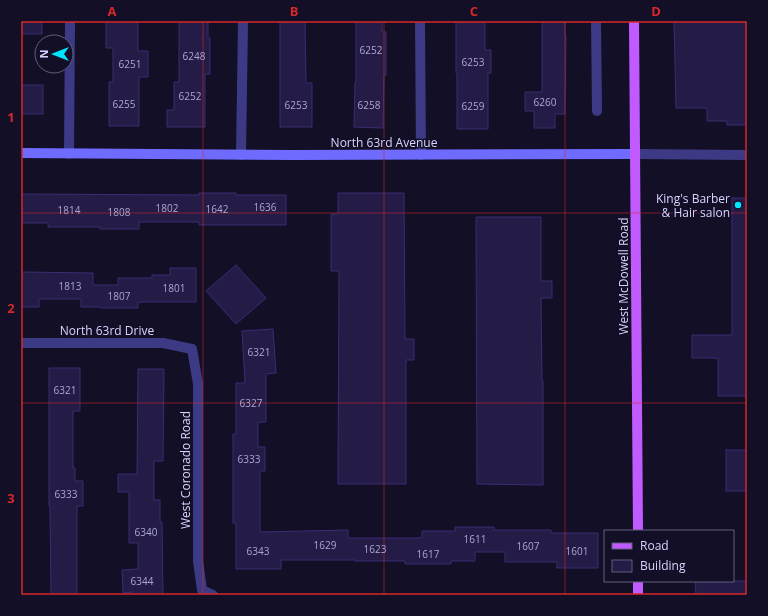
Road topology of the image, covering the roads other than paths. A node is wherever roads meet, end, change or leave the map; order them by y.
1 (70, 21) edge
2 (243, 21) edge
3 (420, 21) edge
4 (596, 21) edge
5 (634, 21) edge
6 (597, 111) dead end
7 (21, 153) edge
8 (69, 154) junction
9 (241, 154) junction
10 (421, 154) junction
11 (635, 154) junction
12 (747, 155) edge
13 (21, 343) edge
14 (192, 349) joint
15 (638, 530) edge
16 (638, 582) edge
17 (213, 595) edge
18 (638, 595) edge

1 - 8 street
2 - 9 street
3 - 10 street
4 - 6 street
5 - 11 main road, West McDowell Road
7 - 8 street, North 63rd Avenue
8 - 9 street, North 63rd Avenue
9 - 10 street, North 63rd Avenue
10 - 11 street, North 63rd Avenue
11 - 12 street, North 63rd Avenue
11 - 15 main road, West McDowell Road
13 - 14 street, North 63rd Drive
14 - 17 street, West Coronado Road
16 - 18 main road

